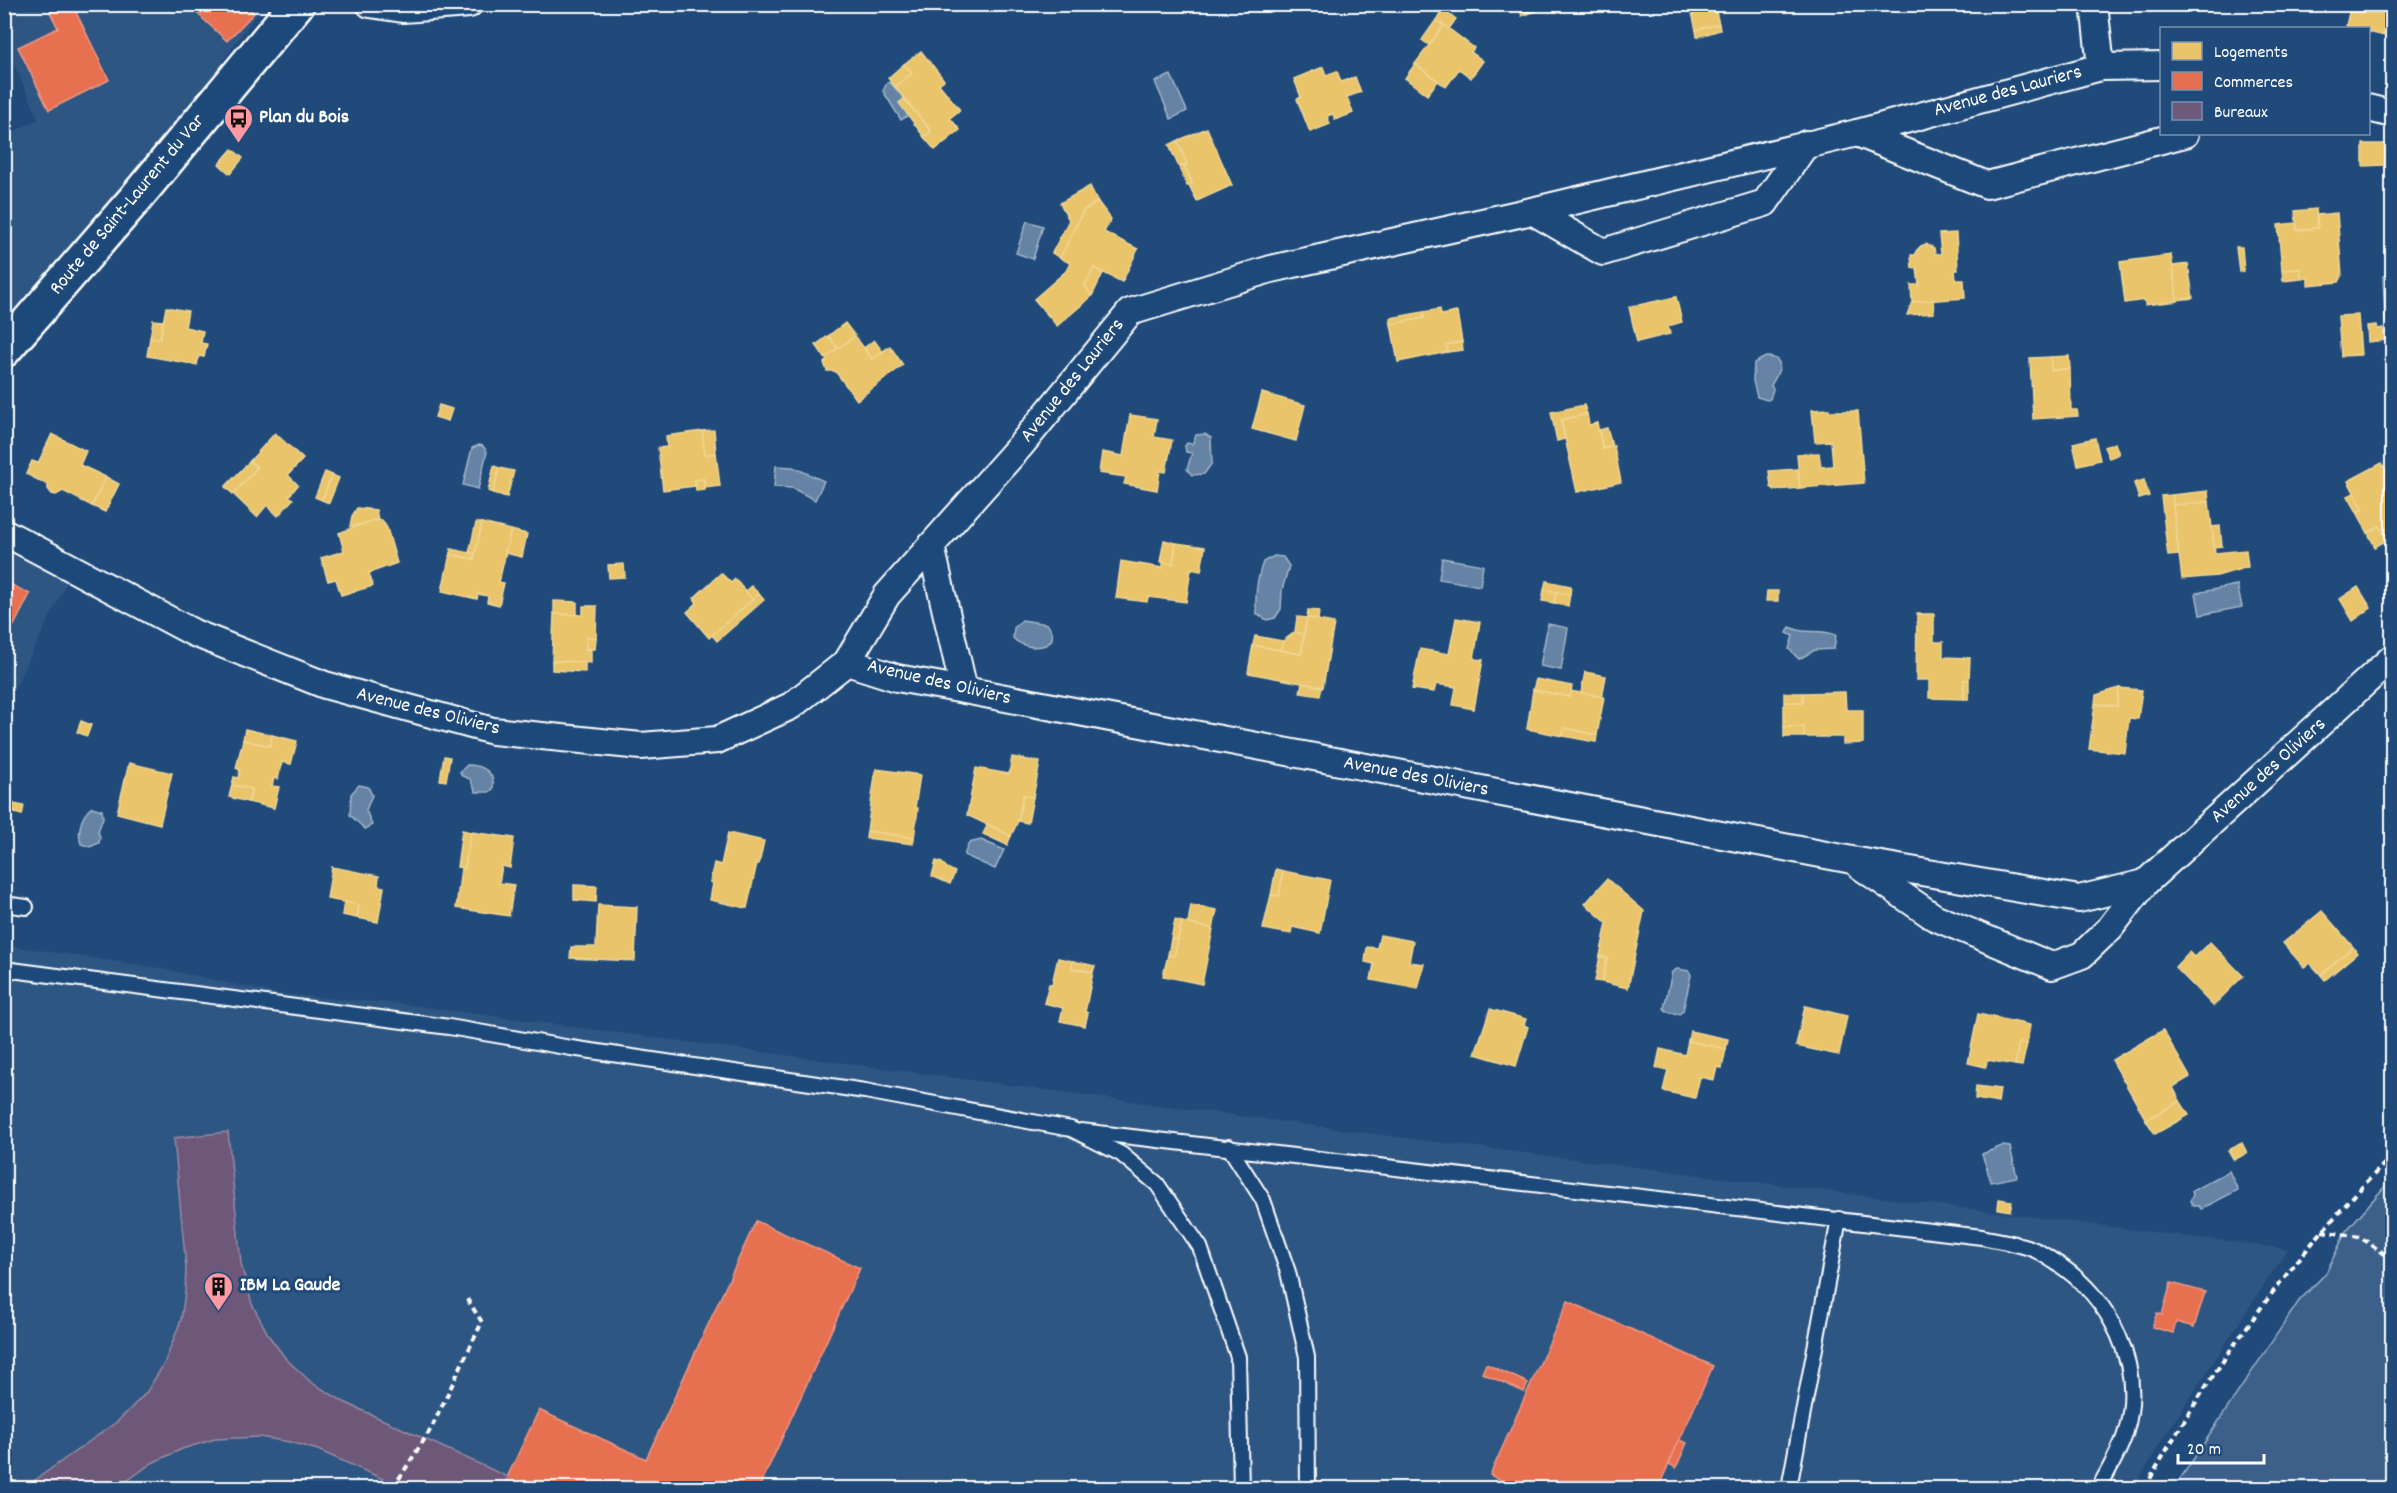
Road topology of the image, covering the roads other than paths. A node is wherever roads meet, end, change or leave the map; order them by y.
1 (297, 4) edge
2 (370, 4) edge
3 (469, 4) edge
4 (2094, 4) edge
5 (2160, 66) edge
6 (2101, 67) junction
7 (2370, 108) edge
8 (2392, 114) edge
9 (1857, 133) junction
10 (2181, 135) edge
11 (1806, 144) junction
12 (1532, 211) junction
13 (4, 350) edge
14 (4, 532) edge
15 (931, 546) junction
16 (2392, 658) edge
17 (847, 662) junction
18 (964, 690) junction
19 (1852, 860) junction
20 (2145, 883) junction
21 (4, 904) edge
22 (26, 907) dead end
23 (4, 969) edge
24 (1071, 1129) junction
25 (1228, 1147) junction
26 (1839, 1219) junction
27 (1241, 1488) edge
28 (1308, 1488) edge
29 (1790, 1488) edge
30 (2099, 1488) edge

1 - 13 main road, Route de Saint-Laurent du Var
2 - 3 street
4 - 6 street
5 - 6 street, Avenue des Lauriers
6 - 9 street, Avenue des Lauriers
7 - 8 street
9 - 10 street
9 - 11 street, Avenue des Lauriers
11 - 12 street, Avenue des Lauriers
11 - 12 street
12 - 15 street, Avenue des Lauriers
14 - 17 street, Avenue des Oliviers
15 - 17 street, Avenue des Lauriers
15 - 18 street
16 - 20 street, Avenue des Oliviers
17 - 18 street, Avenue des Oliviers
18 - 19 street, Avenue des Oliviers
19 - 20 street, Avenue des Oliviers
19 - 20 street, Avenue des Oliviers
21 - 22 lane
23 - 24 lane
24 - 25 lane
24 - 27 lane
25 - 26 lane
25 - 28 lane
26 - 29 lane
26 - 30 lane

